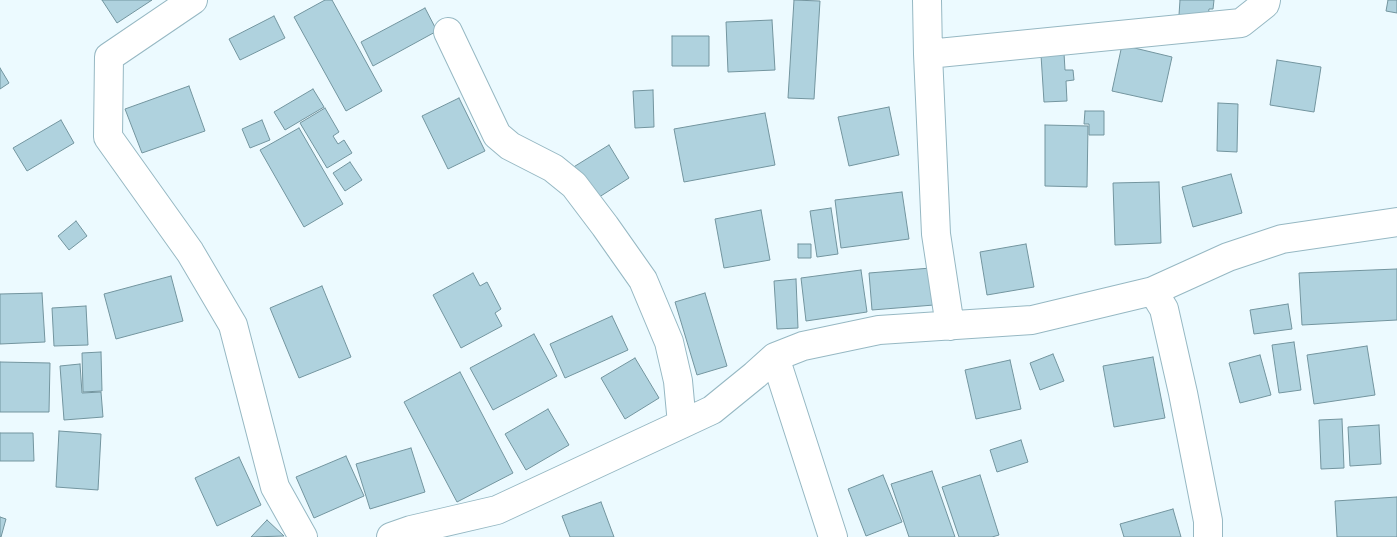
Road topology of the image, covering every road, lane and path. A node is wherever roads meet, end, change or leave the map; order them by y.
1 (194, 0) edge
2 (928, 0) edge
3 (1266, 0) edge
4 (448, 32) dead end
5 (928, 54) junction
6 (1397, 222) edge
7 (1153, 291) junction
8 (950, 326) junction
9 (775, 358) junction
10 (682, 424) junction
11 (303, 537) edge
12 (391, 537) edge
13 (833, 537) edge
14 (1208, 537) edge

1 - 11 street
2 - 5 street
3 - 5 street
4 - 10 street
5 - 8 street
6 - 7 street
7 - 8 street
7 - 14 street
8 - 9 street
9 - 10 street
9 - 13 street
10 - 12 street

